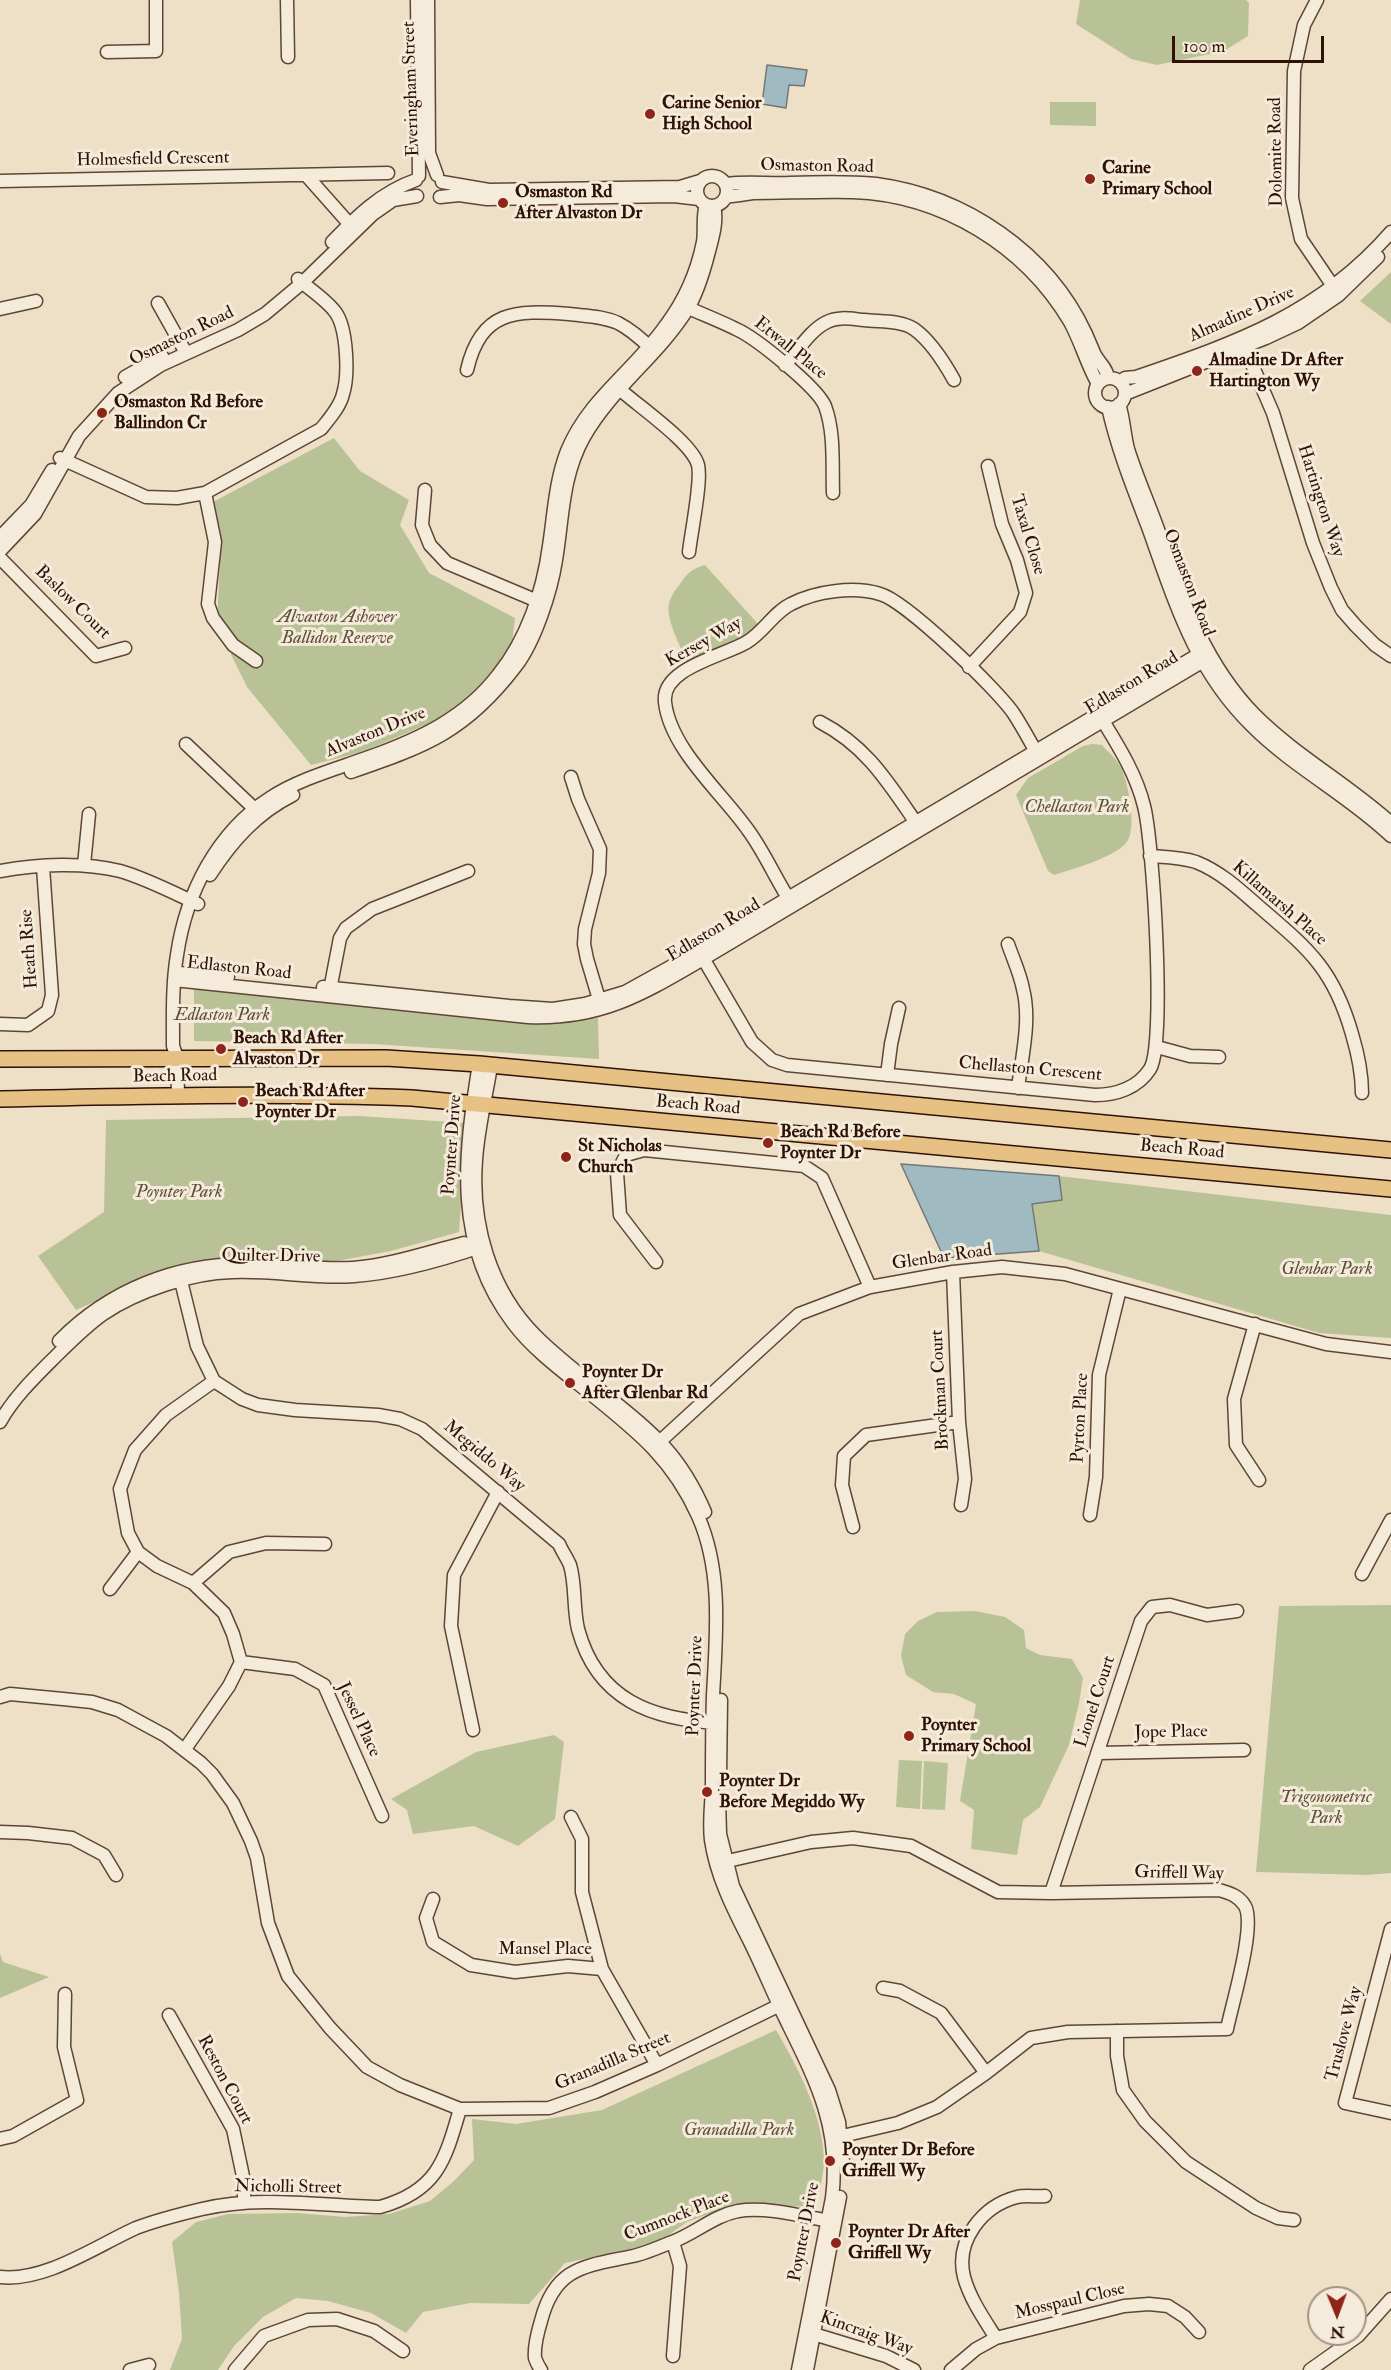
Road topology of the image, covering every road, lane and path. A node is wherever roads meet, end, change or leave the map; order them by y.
1 (156, 0) edge
2 (287, 0) edge
3 (417, 0) edge
4 (428, 0) edge
5 (1317, 0) edge
6 (107, 52) dead end
7 (288, 57) dead end
8 (388, 173) dead end
9 (306, 175) junction
10 (417, 178) junction
11 (440, 179) junction
12 (0, 181) edge
13 (700, 181) junction
14 (726, 190) junction
15 (417, 196) junction
16 (440, 197) junction
17 (706, 203) junction
18 (352, 227) junction
19 (1391, 232) edge
20 (1391, 243) edge
21 (299, 280) junction
22 (1336, 291) junction
23 (36, 301) dead end
24 (158, 303) dead end
25 (684, 306) junction
26 (0, 309) edge
27 (1243, 343) junction
28 (652, 348) junction
29 (184, 350) junction
30 (785, 365) junction
31 (467, 370) dead end
32 (954, 380) dead end
33 (616, 387) junction
34 (1113, 392) junction
35 (63, 459) junction
36 (988, 466) dead end
37 (425, 490) dead end
38 (833, 493) dead end
39 (205, 494) junction
40 (0, 537) edge
41 (0, 551) edge
42 (689, 552) dead end
43 (0, 558) edge
44 (540, 603) junction
45 (125, 648) dead end
46 (1204, 656) junction
47 (1391, 656) edge
48 (256, 661) dead end
49 (969, 667) junction
50 (1101, 718) junction
51 (820, 722) dead end
52 (186, 744) dead end
53 (1037, 755) junction
54 (571, 777) dead end
55 (258, 811) junction
56 (89, 814) dead end
57 (1391, 823) edge
58 (917, 825) junction
59 (1391, 836) edge
60 (1150, 856) junction
61 (84, 866) junction
62 (43, 867) junction
63 (468, 871) dead end
64 (0, 872) edge
65 (790, 901) junction
66 (194, 902) junction
67 (1008, 944) dead end
68 (701, 955) junction
69 (178, 977) junction
70 (329, 991) junction
71 (601, 1005) junction
72 (899, 1008) dead end
73 (0, 1024) edge
74 (1156, 1047) junction
75 (177, 1057) junction
76 (1219, 1057) dead end
77 (0, 1059) edge
78 (485, 1065) junction
79 (887, 1075) junction
80 (1018, 1088) junction
81 (1362, 1093) dead end
82 (178, 1095) junction
83 (0, 1099) edge
84 (479, 1105) junction
85 (1391, 1150) edge
86 (1391, 1189) edge
87 (479, 1243) junction
88 (656, 1262) dead end
89 (953, 1272) junction
90 (181, 1281) junction
91 (870, 1287) junction
92 (1120, 1288) junction
93 (1255, 1324) junction
94 (1391, 1352) edge
95 (214, 1381) junction
96 (0, 1406) edge
97 (0, 1422) edge
98 (959, 1422) junction
99 (657, 1444) junction
100 (1259, 1480) dead end
101 (498, 1492) junction
102 (961, 1505) dead end
103 (1090, 1515) dead end
104 (1391, 1520) edge
105 (853, 1527) dead end
106 (325, 1544) dead end
107 (138, 1552) junction
108 (1362, 1574) dead end
109 (193, 1583) junction
110 (110, 1589) dead end
111 (1237, 1611) dead end
112 (241, 1662) junction
113 (3, 1694) edge
114 (716, 1723) junction
115 (472, 1730) dead end
116 (185, 1749) junction
117 (1244, 1750) dead end
118 (1098, 1753) junction
119 (382, 1816) dead end
120 (571, 1817) dead end
121 (0, 1832) edge
122 (721, 1862) junction
123 (116, 1875) dead end
124 (1051, 1893) junction
125 (433, 1899) dead end
126 (1391, 1929) edge
127 (602, 1969) junction
128 (883, 1988) dead end
129 (65, 1994) dead end
130 (783, 2004) junction
131 (169, 2015) dead end
132 (1117, 2031) junction
133 (657, 2065) junction
134 (986, 2073) junction
135 (460, 2109) junction
136 (1391, 2112) edge
137 (837, 2138) junction
138 (0, 2139) edge
139 (1045, 2196) dead end
140 (244, 2201) junction
141 (1294, 2220) dead end
142 (831, 2222) junction
143 (673, 2242) junction
144 (0, 2277) edge
145 (1391, 2300) edge
146 (810, 2332) junction
147 (1198, 2332) dead end
148 (996, 2338) junction
149 (403, 2351) dead end
150 (673, 2356) dead end
151 (149, 2365) dead end
152 (130, 2370) edge
153 (235, 2370) edge
154 (541, 2370) edge
155 (798, 2370) edge
156 (807, 2370) edge
157 (914, 2370) edge
158 (951, 2370) edge
159 (1310, 2370) edge

1 - 6 street
2 - 7 street
3 - 10 street, Everingham Street
4 - 11 street, Everingham Street
5 - 22 street, Dolomite Road
8 - 9 street, Holmesfield Crescent
9 - 12 street, Holmesfield Crescent
9 - 18 street
10 - 11 street
10 - 15 street
10 - 18 street, Osmaston Road
11 - 13 street
11 - 16 street
13 - 14 street
13 - 17 street
14 - 17 street
14 - 34 street, Osmaston Road
15 - 16 street
15 - 18 street, Osmaston Road
16 - 17 street
17 - 25 street, Alvaston Drive
18 - 21 street, Osmaston Road
19 - 22 street, Almadine Drive
20 - 22 street, Almadine Drive
21 - 29 street, Osmaston Road
21 - 39 street
22 - 27 street, Almadine Drive
23 - 26 street
24 - 29 street
25 - 28 street, Alvaston Drive
25 - 30 street, Etwall Place
27 - 34 street, Almadine Drive
27 - 47 street, Hartington Way
28 - 31 street
28 - 33 street, Alvaston Drive
29 - 35 street, Osmaston Road
30 - 32 street
30 - 38 street, Etwall Place
33 - 42 street
33 - 44 street, Alvaston Drive
34 - 46 street, Osmaston Road
35 - 39 street
35 - 40 street, Osmaston Road
35 - 41 street, Osmaston Road
36 - 49 street, Taxal Close
37 - 44 street
39 - 48 street
43 - 45 street, Baslow Court
44 - 55 street, Alvaston Drive
46 - 50 street, Edlaston Road
46 - 57 street, Osmaston Road
46 - 59 street, Osmaston Road
49 - 53 street, Kersey Way
49 - 65 street, Kersey Way
50 - 53 street, Edlaston Road
50 - 60 street, Chellaston Crescent
51 - 58 street
52 - 55 street
53 - 58 street, Edlaston Road
54 - 71 street
55 - 66 street, Alvaston Drive
56 - 61 street
58 - 65 street, Edlaston Road
60 - 74 street, Chellaston Crescent
60 - 81 street, Killamarsh Place
61 - 62 street
61 - 66 street
62 - 64 street
62 - 73 street, Heath Rise
63 - 70 street
65 - 68 street, Edlaston Road
66 - 69 street, Alvaston Drive
67 - 80 street
68 - 71 street, Edlaston Road
68 - 79 street, Chellaston Crescent
69 - 70 street, Edlaston Road
69 - 75 street, Alvaston Drive
70 - 71 street, Edlaston Road
72 - 79 street
74 - 76 street
74 - 80 street, Chellaston Crescent
75 - 77 main road, Beach Road
75 - 78 main road, Beach Road
75 - 82 street, Alvaston Drive
78 - 84 street, Poynter Drive
78 - 85 main road, Beach Road
79 - 80 street, Chellaston Crescent
82 - 83 main road, Beach Road
82 - 84 main road, Beach Road
84 - 86 main road, Beach Road
84 - 87 street, Poynter Drive
87 - 90 street, Quilter Drive
87 - 96 street, Quilter Drive
87 - 99 street, Poynter Drive
88 - 91 street
89 - 91 street, Glenbar Road
89 - 92 street, Glenbar Road
89 - 98 street, Brockman Court
90 - 95 street
90 - 97 street, Quilter Drive
91 - 99 street, Glenbar Road
92 - 93 street, Glenbar Road
92 - 103 street, Pyrton Place
93 - 94 street, Glenbar Road
93 - 100 street
95 - 101 street, Megiddo Way
95 - 107 street
98 - 102 street, Brockman Court
98 - 105 street
99 - 114 street, Poynter Drive
101 - 114 street, Megiddo Way
101 - 115 street
104 - 108 street
106 - 109 street
107 - 109 street
107 - 110 street
109 - 112 street
111 - 118 street, Lionel Court
112 - 116 street
112 - 119 street, Jessel Place
113 - 116 street, Granadilla Street
114 - 122 street, Poynter Drive
116 - 135 street, Granadilla Street
117 - 118 street, Jope Place
118 - 124 street, Lionel Court
120 - 127 street
121 - 123 street
122 - 124 street, Griffell Way
122 - 130 street, Poynter Drive
124 - 132 street, Griffell Way
125 - 127 street, Mansel Place
126 - 136 street, Truslove Way
127 - 133 street
128 - 134 street
129 - 138 street
130 - 133 street, Granadilla Street
130 - 137 street, Poynter Drive
131 - 140 street, Reston Court
132 - 134 street, Griffell Way
132 - 141 street
133 - 135 street, Granadilla Street
134 - 137 street, Griffell Way
135 - 140 street, Nicholli Street
137 - 142 street, Poynter Drive
139 - 148 street
140 - 144 street, Nicholli Street
142 - 143 street, Cumnock Place
142 - 146 street, Poynter Drive
143 - 150 street
143 - 154 street, Cumnock Place
145 - 159 street
146 - 155 street, Poynter Drive
146 - 156 street, Poynter Drive
146 - 157 street, Kincraig Way
147 - 148 street, Mosspaul Close
148 - 158 street, Mosspaul Close
149 - 153 street
151 - 152 street

